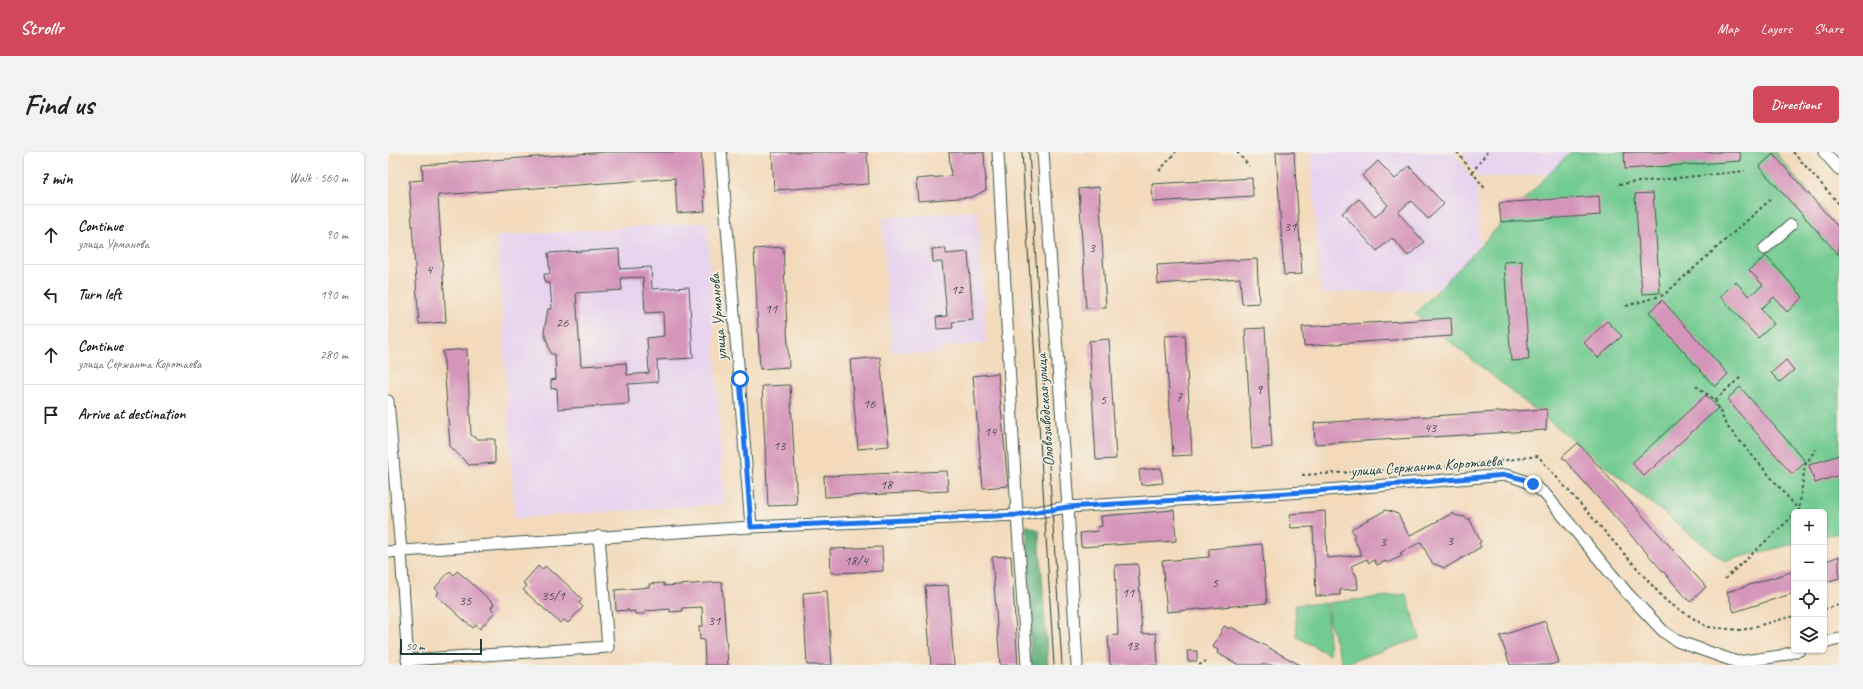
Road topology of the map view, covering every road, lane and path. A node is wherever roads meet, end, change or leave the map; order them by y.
1 (722, 152) edge
2 (998, 152) edge
3 (1043, 152) edge
4 (1176, 152) edge
5 (1237, 152) edge
6 (1456, 152) edge
7 (1486, 152) edge
8 (1793, 152) edge
9 (1824, 152) edge
10 (1249, 166) dead end
11 (1839, 169) edge
12 (1159, 171) dead end
13 (1745, 171) dead end
14 (1472, 173) junction
15 (1619, 184) dead end
16 (1486, 190) dead end
17 (1770, 200) dead end
18 (1839, 204) edge
19 (1791, 225) dead end
20 (1764, 249) dead end
21 (1626, 306) dead end
22 (1742, 376) dead end
23 (1696, 386) dead end
24 (1715, 400) junction
25 (388, 401) edge
26 (1816, 450) dead end
27 (1068, 507) junction
28 (1798, 509) edge
29 (1800, 509) edge
30 (1017, 515) junction
31 (1791, 518) edge
32 (751, 527) junction
33 (599, 536) junction
34 (401, 551) junction
35 (388, 552) edge
36 (1725, 580) dead end
37 (1839, 605) edge
38 (1827, 608) edge
39 (1839, 639) edge
40 (1827, 642) edge
41 (1791, 653) edge
42 (1206, 661) dead end
43 (408, 663) edge
44 (1732, 664) edge
45 (1027, 665) edge
46 (1077, 665) edge
47 (1198, 665) edge

1 - 32 street, улица Урманова
2 - 30 street
3 - 27 street, Оловозаводская улица
4 - 12 path
5 - 10 path
6 - 14 path
7 - 14 path
8 - 18 path
9 - 11 street
13 - 15 path
14 - 16 path
17 - 21 path
19 - 20 street
22 - 24 path
23 - 24 path
24 - 28 path
25 - 34 street
26 - 29 path
27 - 30 street, улица Сержанта Коротаева
27 - 44 street, улица Сержанта Коротаева
27 - 46 street, Оловозаводская улица
30 - 32 street, улица Сержанта Коротаева
30 - 45 street
31 - 36 path
32 - 33 street, улица Сержанта Коротаева
33 - 34 street, улица Сержанта Коротаева
33 - 43 street
34 - 35 street, улица Сержанта Коротаева
34 - 43 street
37 - 38 path
39 - 40 street
41 - 44 street, улица Сержанта Коротаева
42 - 47 path

